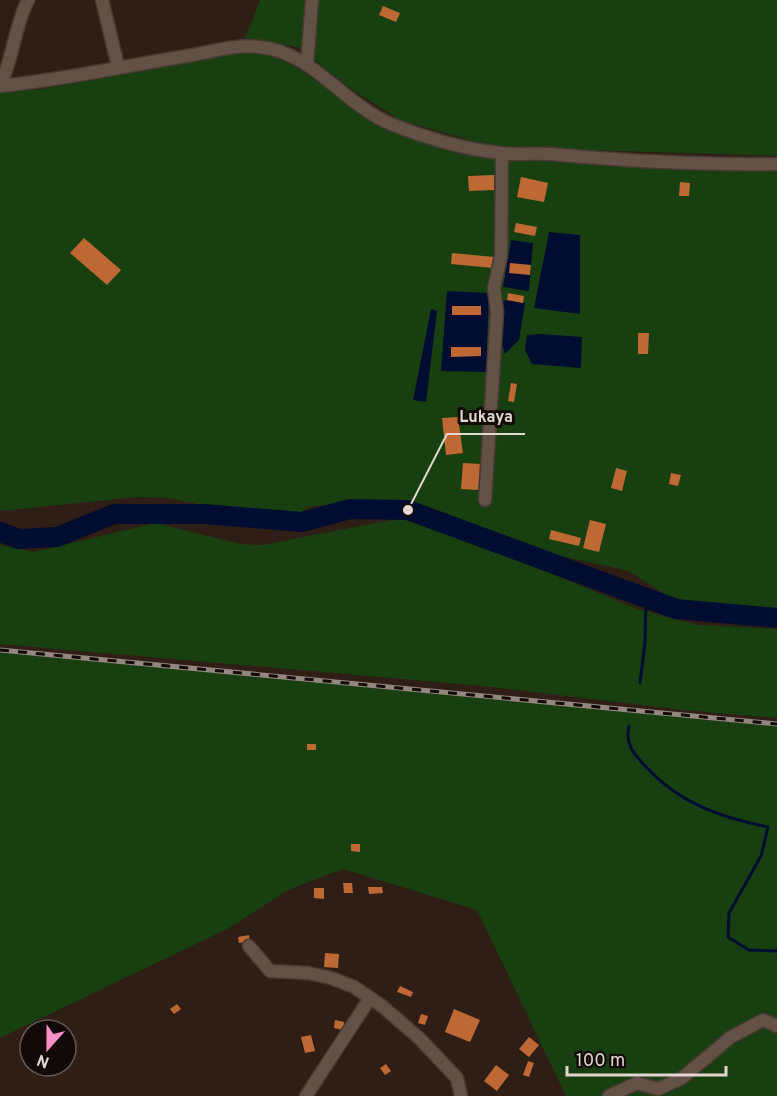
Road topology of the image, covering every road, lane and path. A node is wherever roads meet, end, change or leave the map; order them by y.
1 (28, 0) edge
2 (102, 0) edge
3 (312, 0) edge
4 (307, 65) junction
5 (118, 66) junction
6 (0, 85) edge
7 (502, 154) junction
8 (777, 164) edge
9 (485, 500) dead end
10 (249, 946) dead end
11 (370, 998) junction
12 (777, 1026) edge
13 (310, 1094) edge
14 (461, 1096) edge
15 (609, 1096) edge

1 - 6 street
2 - 5 street
3 - 4 street
4 - 5 street
4 - 7 street
5 - 6 street
7 - 8 street
7 - 9 street
10 - 11 street
11 - 13 street
11 - 14 street
12 - 15 street

